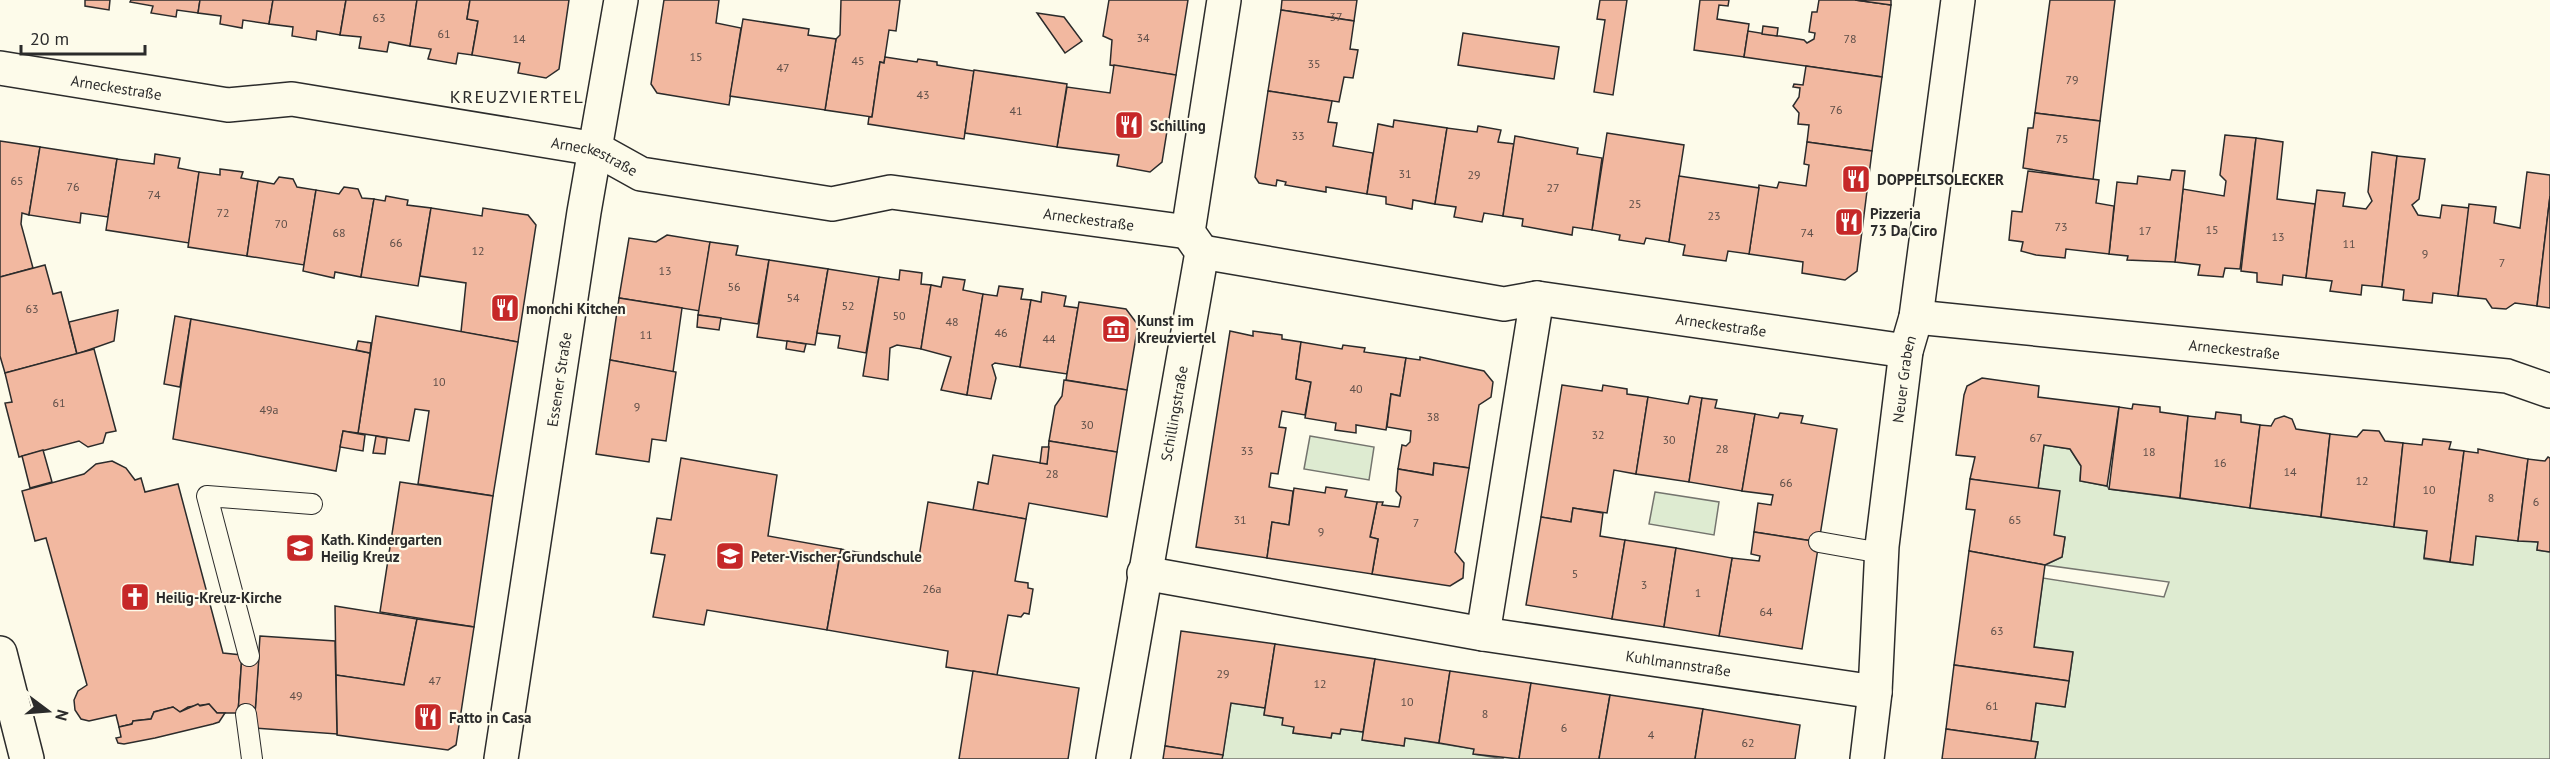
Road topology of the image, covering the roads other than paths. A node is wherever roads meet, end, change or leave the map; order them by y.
1 (621, 0) edge
2 (1224, 0) edge
3 (1958, 0) edge
4 (0, 68) edge
5 (596, 149) junction
6 (1195, 242) junction
7 (1537, 298) junction
8 (1916, 317) junction
9 (1906, 351) junction
10 (2550, 391) edge
11 (312, 504) dead end
12 (1819, 542) dead end
13 (1881, 553) junction
14 (1144, 573) junction
15 (1483, 634) junction
16 (0, 653) edge
17 (249, 656) dead end
18 (1875, 692) junction
19 (246, 714) dead end
20 (27, 759) edge
21 (252, 759) edge
22 (501, 759) edge
23 (1113, 759) edge
24 (1867, 759) edge

1 - 5 street, Essener Straße
2 - 6 street, Schillingstraße
3 - 8 street, Neuer Graben
4 - 5 street, Arneckestraße
5 - 6 street, Arneckestraße
5 - 22 street, Essener Straße
6 - 7 street, Arneckestraße
6 - 14 street, Schillingstraße
7 - 9 street, Arneckestraße
7 - 15 street
8 - 9 street, Neuer Graben
8 - 10 street, Arneckestraße
9 - 13 street, Neuer Graben
11 - 17 lane
12 - 13 lane
13 - 18 street, Neuer Graben
14 - 15 street, Kuhlmannstraße
14 - 23 street, Schillingstraße
15 - 18 street, Kuhlmannstraße
16 - 20 street
18 - 24 street, Neuer Graben
19 - 21 lane

